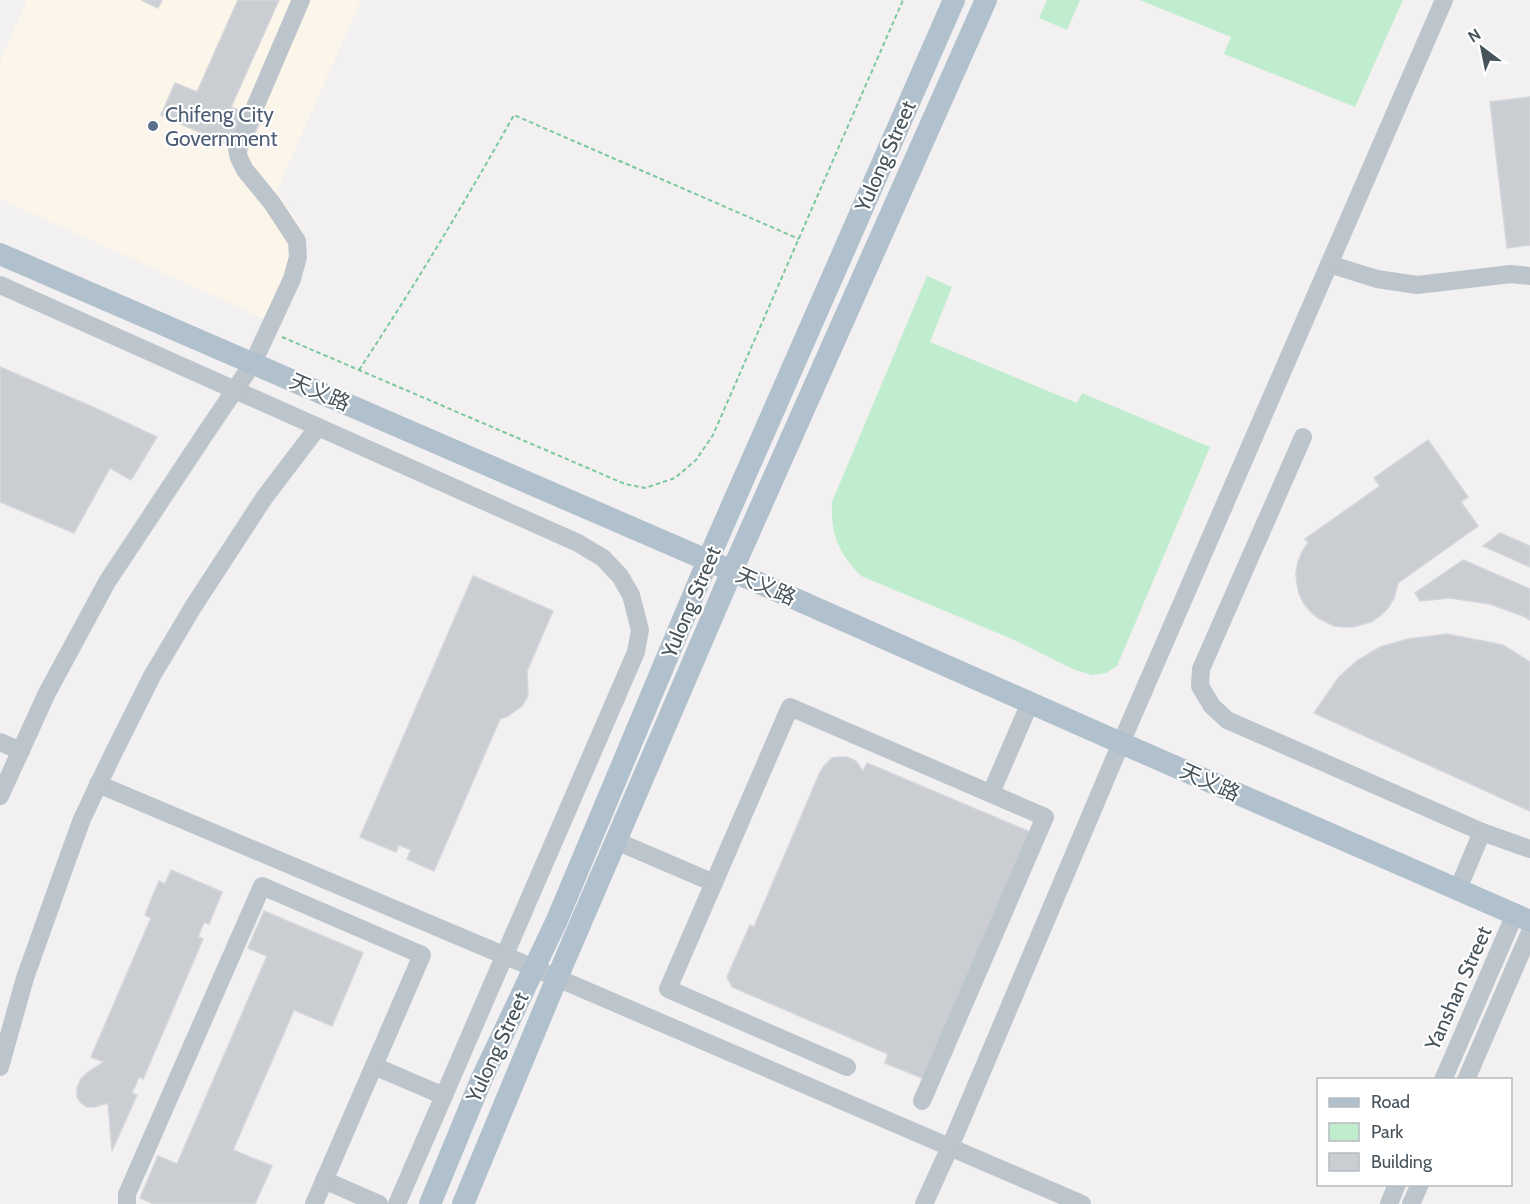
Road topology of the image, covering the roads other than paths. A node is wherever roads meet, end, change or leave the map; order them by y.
1 (301, 0) edge
2 (954, 0) edge
3 (986, 0) edge
4 (1444, 0) edge
5 (0, 254) edge
6 (1329, 264) junction
7 (1530, 276) edge
8 (0, 285) edge
9 (253, 363) junction
10 (235, 390) junction
11 (318, 427) junction
12 (1303, 437) dead end
13 (708, 560) junction
14 (732, 571) junction
15 (1030, 703) junction
16 (0, 742) edge
17 (1121, 743) junction
18 (21, 751) junction
19 (98, 784) junction
20 (991, 794) junction
21 (0, 796) edge
22 (1482, 832) junction
23 (616, 841) junction
24 (1530, 849) edge
25 (714, 883) junction
26 (1458, 889) junction
27 (1523, 917) edge
28 (1530, 932) edge
29 (505, 955) junction
30 (534, 968) junction
31 (557, 978) junction
32 (374, 1066) junction
33 (0, 1067) edge
34 (848, 1067) dead end
35 (1444, 1078) edge
36 (1467, 1078) edge
37 (444, 1096) junction
38 (922, 1101) dead end
39 (950, 1147) junction
40 (324, 1180) junction
41 (1397, 1186) edge
42 (1420, 1186) edge
43 (127, 1204) edge
44 (314, 1204) edge
45 (379, 1204) edge
46 (397, 1204) edge
47 (429, 1204) edge
48 (462, 1204) edge
49 (924, 1204) edge
50 (1082, 1204) edge
51 (1389, 1204) edge
52 (1411, 1204) edge

1 - 9 street
2 - 13 main road, Yulong Street
3 - 14 main road, Yulong Street
4 - 6 street
5 - 9 main road, 天义路
6 - 7 street
6 - 17 street
8 - 10 street
9 - 10 street
9 - 13 main road, 天义路
10 - 11 street
10 - 18 street
11 - 19 street
11 - 29 street
12 - 22 street
13 - 14 main road, 天义路
13 - 30 main road, Yulong Street
14 - 15 main road, 天义路
14 - 23 main road, Yulong Street
15 - 17 main road, 天义路
15 - 20 street
16 - 18 street
17 - 26 main road, 天义路
17 - 39 street
18 - 21 street
19 - 29 street
19 - 33 street
20 - 25 street
20 - 38 street
22 - 24 street
22 - 26 street
23 - 25 street
23 - 31 main road, Yulong Street
25 - 34 street
26 - 27 main road, 天义路
27 - 35 street, Yanshan Street
28 - 36 street, Yanshan Street
29 - 30 street
29 - 37 street
30 - 31 street
30 - 47 main road, Yulong Street
31 - 39 street
31 - 48 main road, Yulong Street
32 - 37 street
32 - 40 street
32 - 43 street
37 - 46 street
39 - 49 street
39 - 50 street
40 - 44 street
40 - 45 street
41 - 51 street
42 - 52 street

